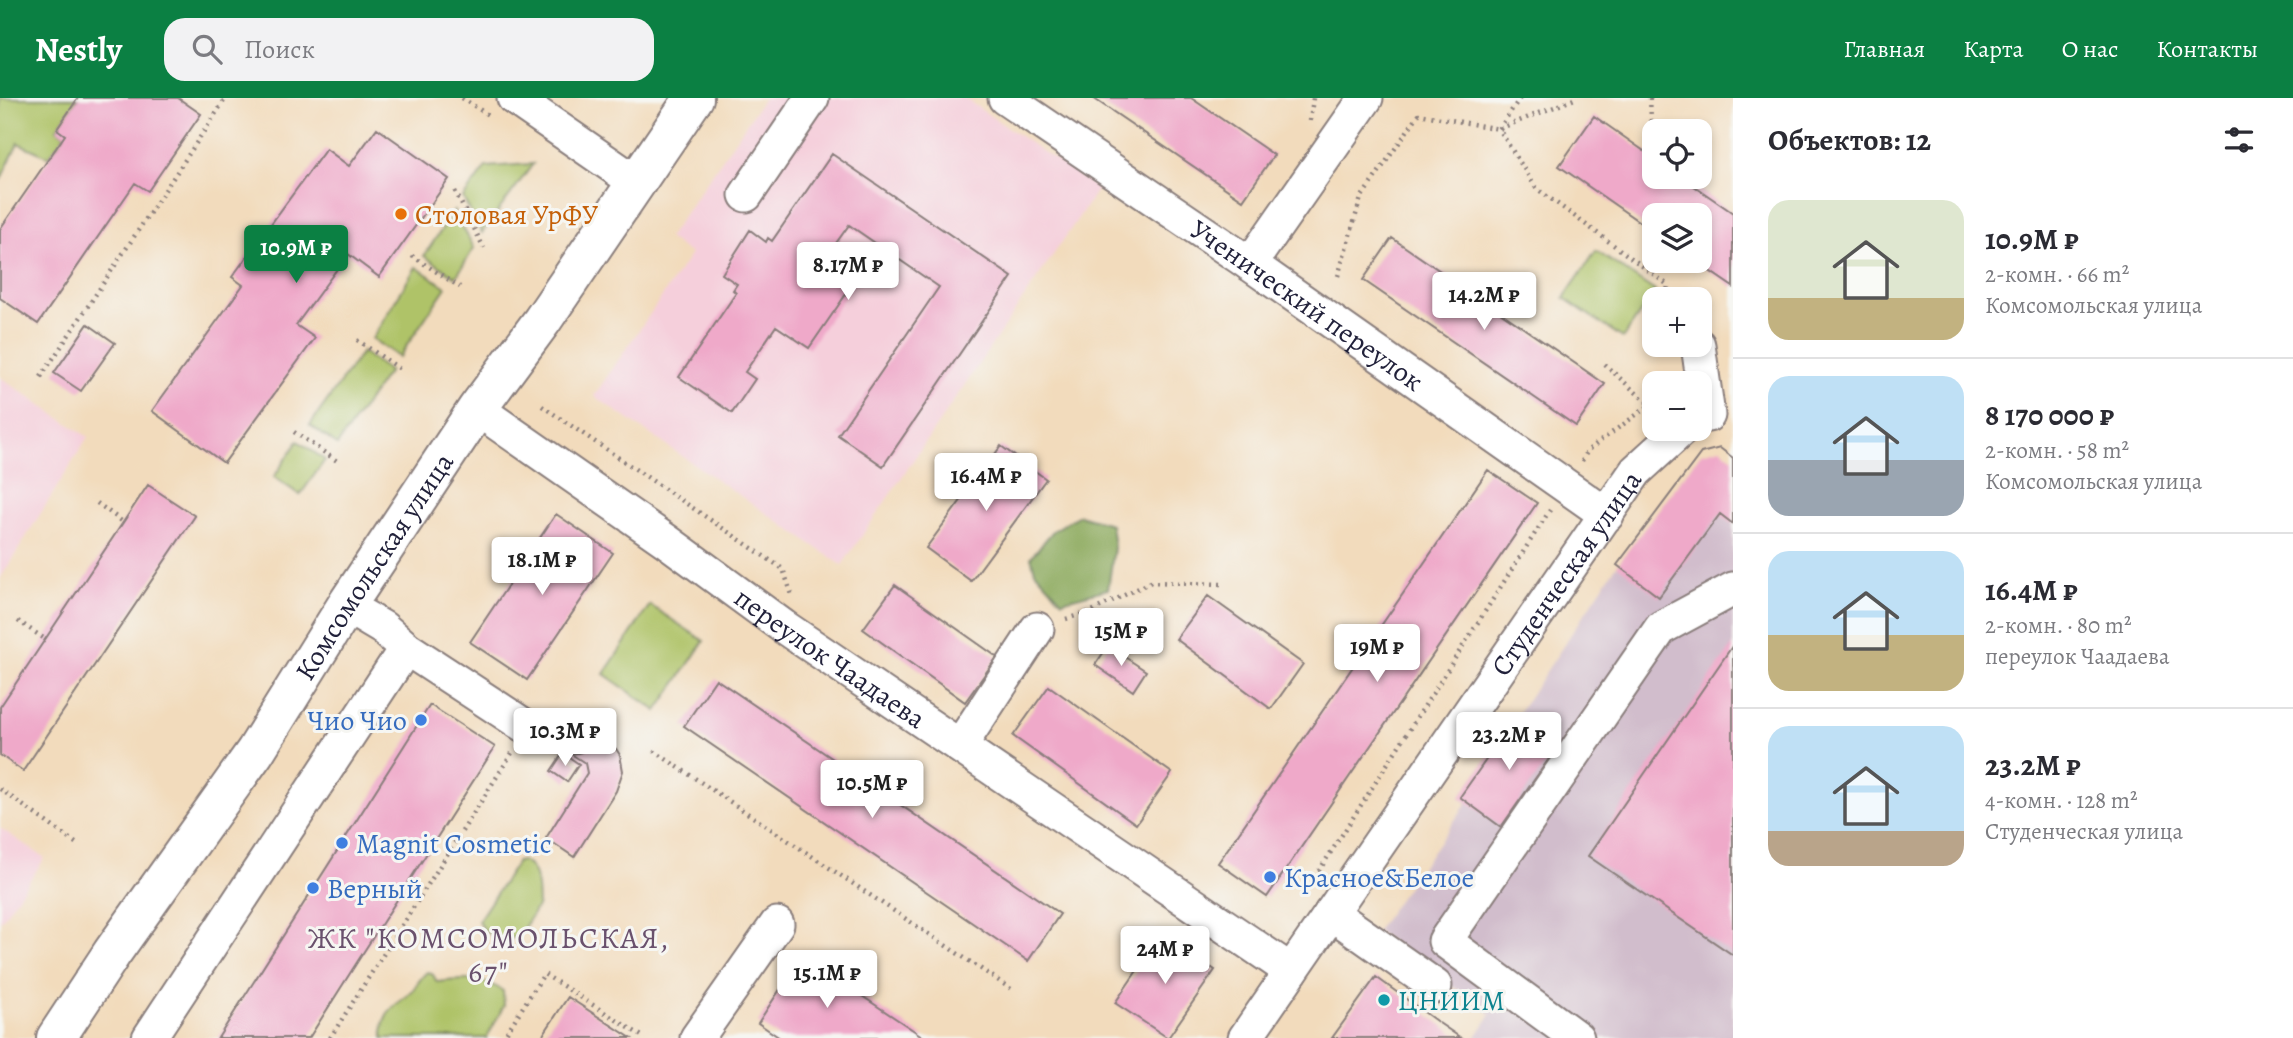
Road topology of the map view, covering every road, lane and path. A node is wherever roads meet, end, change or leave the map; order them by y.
1 (226, 98) edge
2 (514, 98) edge
3 (694, 98) edge
4 (812, 98) edge
5 (1005, 98) edge
6 (1366, 98) edge
7 (1520, 98) edge
8 (1577, 98) edge
9 (1650, 98) edge
10 (1651, 119) edge
11 (1499, 129) junction
12 (637, 183) junction
13 (455, 191) dead end
14 (746, 195) dead end
15 (485, 248) dead end
16 (412, 257) dead end
17 (1250, 264) junction
18 (1338, 276) dead end
19 (1668, 287) edge
20 (460, 288) dead end
21 (356, 340) dead end
22 (1604, 364) dead end
23 (403, 371) dead end
24 (41, 377) dead end
25 (1642, 396) edge
26 (542, 406) dead end
27 (477, 409) junction
28 (1642, 410) edge
29 (294, 432) dead end
30 (1676, 441) edge
31 (340, 463) dead end
32 (1566, 486) junction
33 (97, 503) dead end
34 (1607, 515) junction
35 (123, 522) dead end
36 (1221, 584) dead end
37 (1733, 589) edge
38 (346, 606) junction
39 (796, 607) dead end
40 (18, 621) dead end
41 (1037, 629) joint
42 (45, 639) dead end
43 (406, 648) junction
44 (528, 728) junction
45 (574, 736) dead end
46 (960, 746) junction
47 (654, 751) dead end
48 (0, 789) edge
49 (76, 844) dead end
50 (1309, 886) dead end
51 (1331, 913) junction
52 (777, 924) dead end
53 (1292, 971) junction
54 (1435, 986) dead end
55 (1014, 991) dead end
56 (58, 1037) edge
57 (149, 1038) edge
58 (330, 1038) edge
59 (503, 1038) edge
60 (645, 1038) edge
61 (697, 1038) edge
62 (1245, 1038) edge
63 (1577, 1038) edge

1 - 24 path
2 - 12 street
3 - 12 main road, Комсомольская улица
4 - 14 street
5 - 17 street, Ученический переулок
6 - 17 street
7 - 11 path
8 - 11 path
9 - 10 path
11 - 18 path
11 - 19 path
12 - 27 main road, Комсомольская улица
13 - 15 path
16 - 20 path
17 - 32 street, Ученический переулок
21 - 23 path
22 - 25 path
26 - 39 path
27 - 38 main road, Комсомольская улица
27 - 46 street, переулок Чаадаева
28 - 32 path
29 - 31 path
30 - 34 street, Студенческая улица
32 - 34 street, Ученический переулок
32 - 50 path
33 - 35 path
34 - 51 street, Студенческая улица
36 - 41 path
37 - 63 street
38 - 43 street
38 - 56 main road, Комсомольская улица
40 - 42 path
41 - 46 street
43 - 44 street
43 - 57 street
44 - 45 street
44 - 58 path
46 - 53 street, переулок Чаадаева
47 - 55 path
48 - 49 path
51 - 53 street, Студенческая улица
51 - 54 street
52 - 61 street
53 - 62 street, Студенческая улица
59 - 60 path

